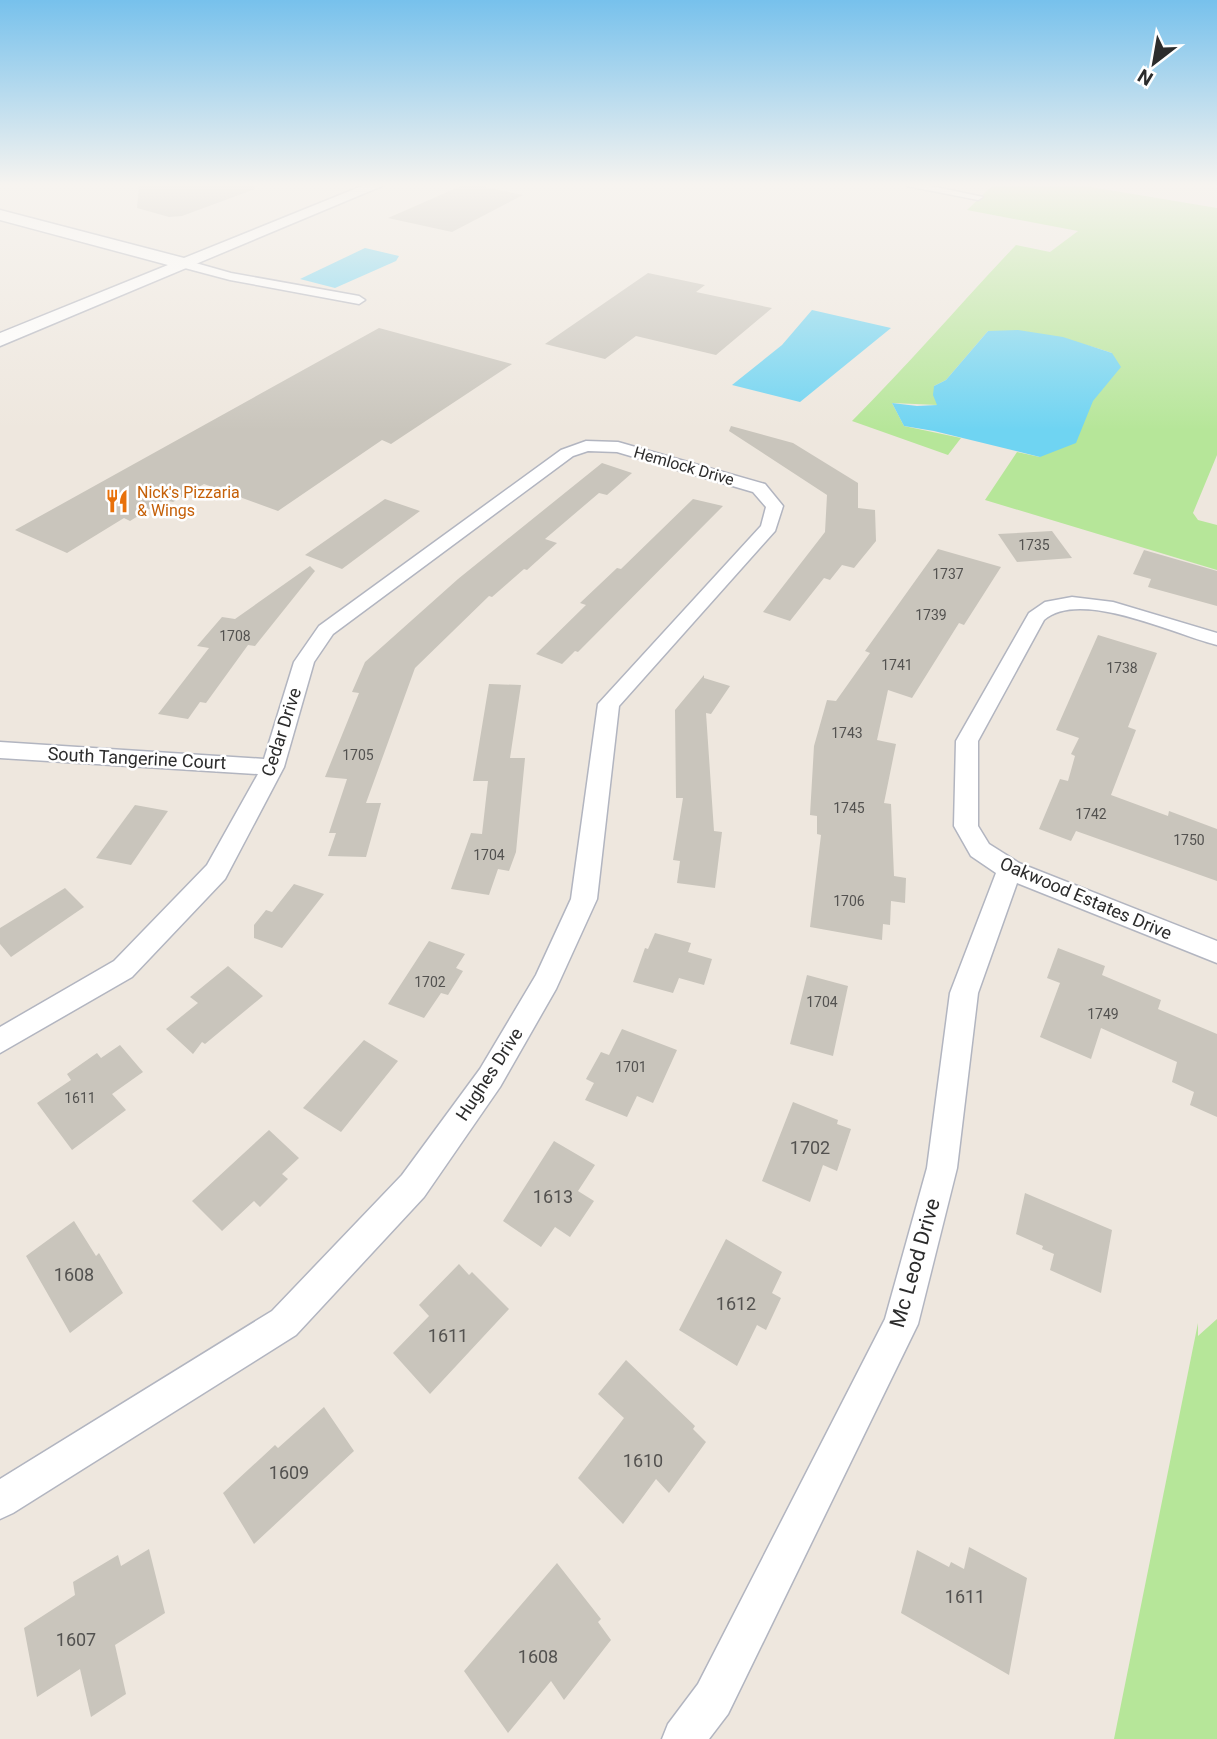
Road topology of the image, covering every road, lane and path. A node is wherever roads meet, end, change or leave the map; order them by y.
1 (143, 267) edge
2 (156, 267) edge
3 (177, 267) edge
4 (197, 267) edge
5 (359, 300) dead end
6 (0, 324) edge
7 (0, 338) edge
8 (586, 446) joint
9 (775, 506) joint
10 (1217, 639) edge
11 (0, 750) edge
12 (273, 767) junction
13 (1010, 870) junction
14 (1217, 952) edge
15 (0, 1041) edge
16 (0, 1500) edge
17 (683, 1739) edge

1 - 6 main road
2 - 7 main road
3 - 7 main road
4 - 5 street
8 - 9 street, Hemlock Drive
8 - 12 street, Cedar Drive
9 - 16 street, Hughes Drive
10 - 13 street, Oakwood Estates Drive
11 - 12 street, South Tangerine Court
12 - 15 street, Cedar Drive
13 - 14 street, Oakwood Estates Drive
13 - 17 street, Mc Leod Drive

